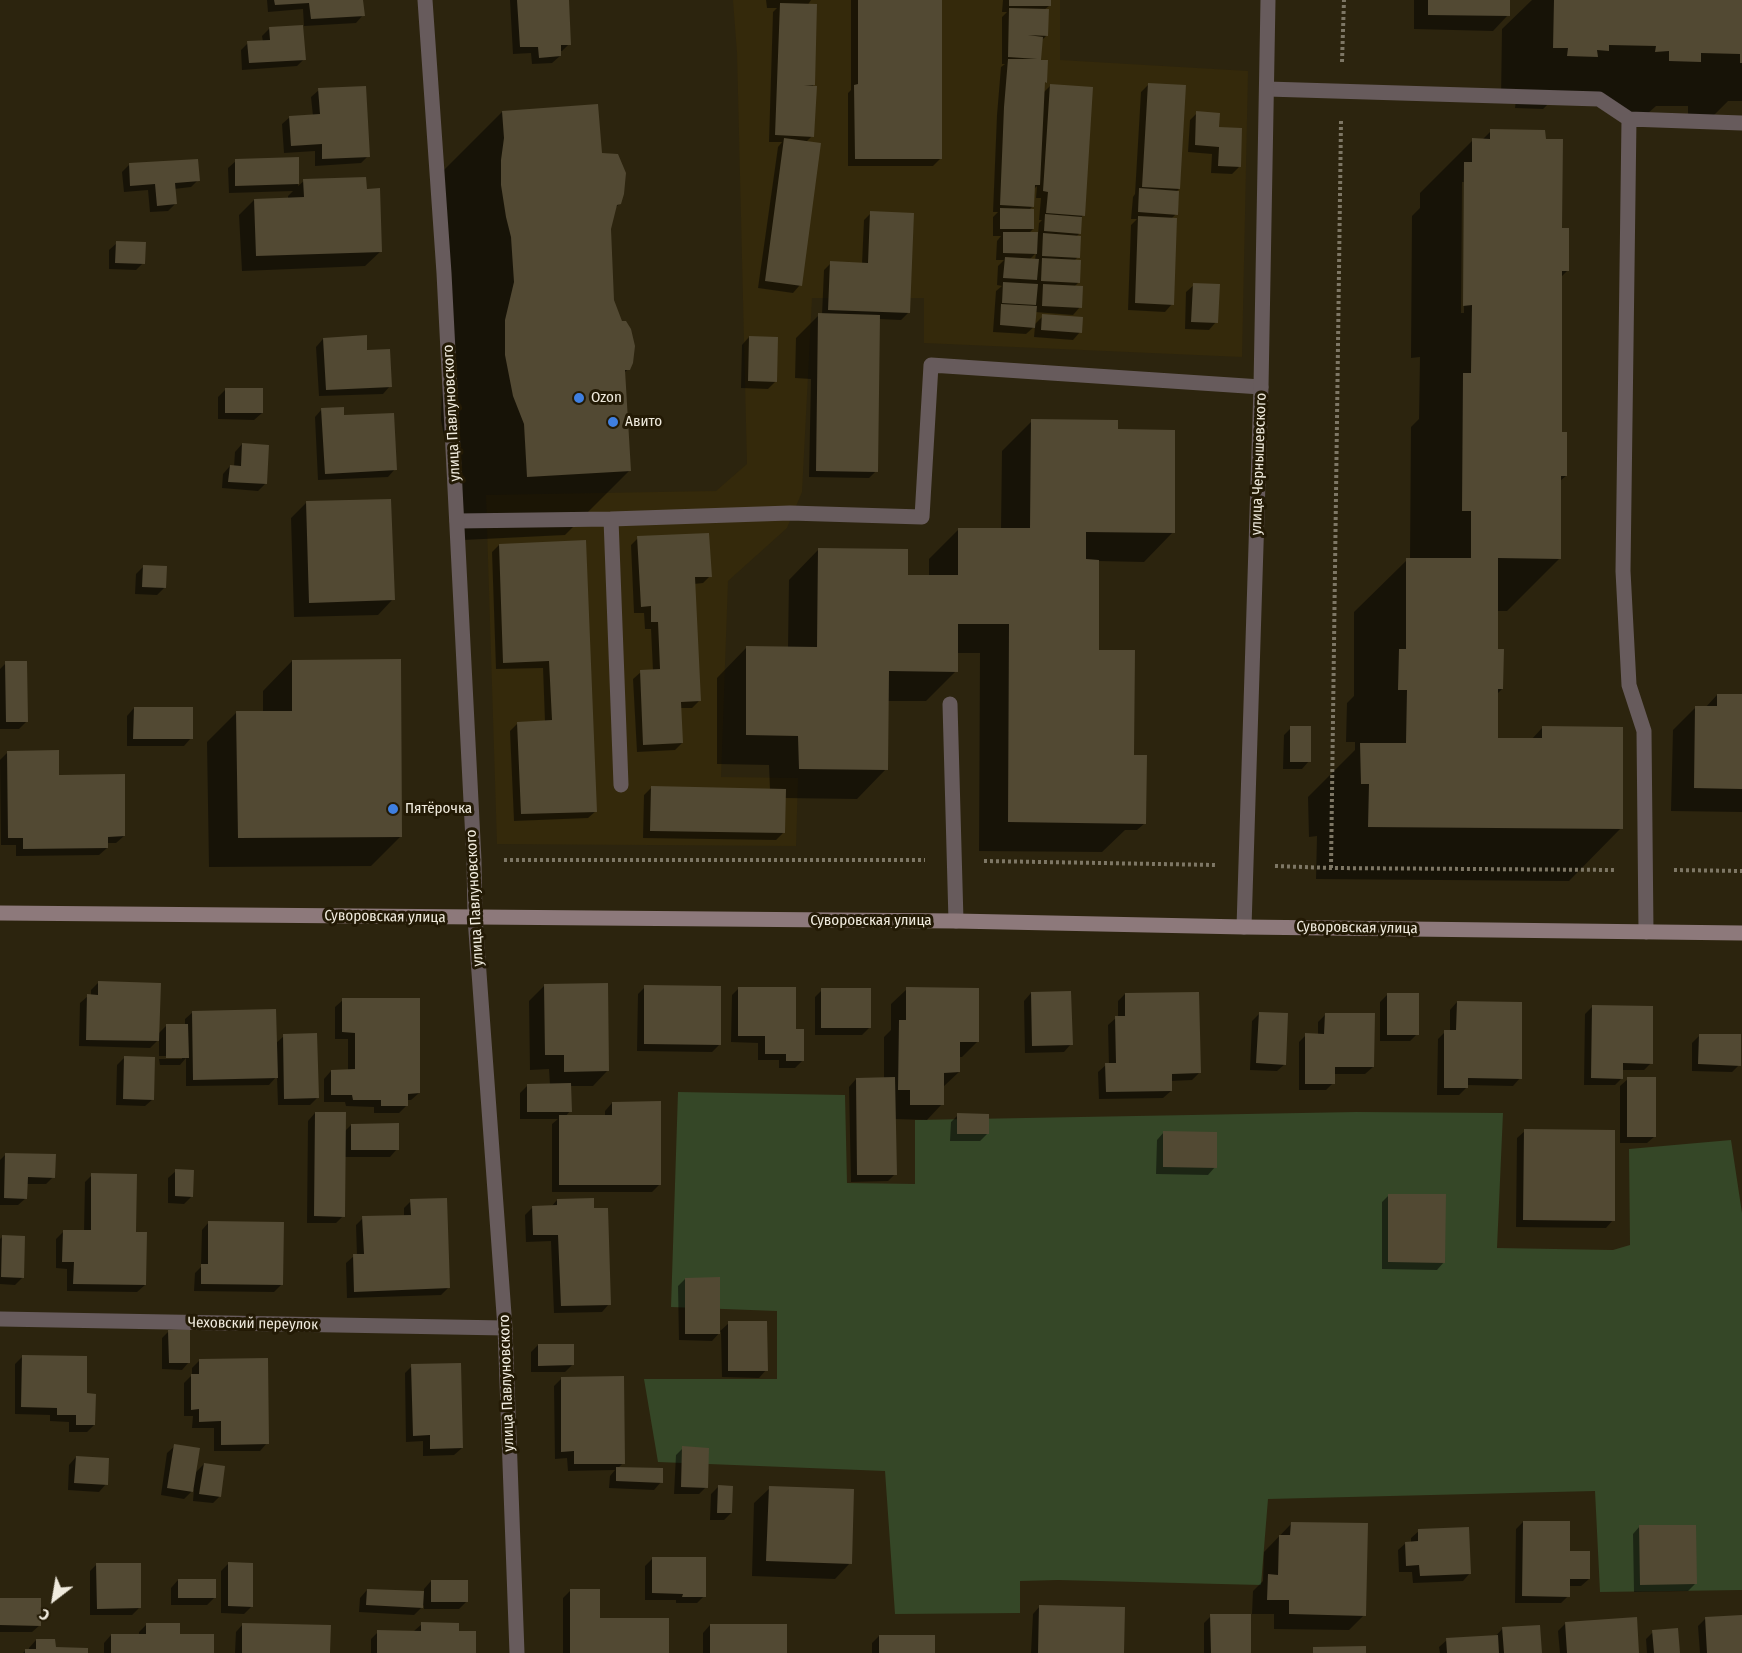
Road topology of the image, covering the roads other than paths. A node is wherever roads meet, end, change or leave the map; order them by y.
1 (425, 0) edge
2 (1268, 0) edge
3 (1267, 89) junction
4 (1629, 119) junction
5 (1742, 123) edge
6 (1261, 387) junction
7 (611, 519) junction
8 (457, 521) junction
9 (950, 704) dead end
10 (621, 785) dead end
11 (0, 912) edge
12 (475, 918) junction
13 (956, 921) junction
14 (1244, 927) junction
15 (1646, 932) junction
16 (1742, 933) edge
17 (0, 1319) edge
18 (505, 1328) junction
19 (518, 1653) edge

1 - 8 street, улица Павлуновского
2 - 3 street, улица Чернышевского
3 - 4 street
3 - 6 street, улица Чернышевского
4 - 5 street
4 - 15 street
6 - 7 street
6 - 14 street, улица Чернышевского
7 - 8 street
7 - 10 street
8 - 12 street, улица Павлуновского
9 - 13 street
11 - 12 street, Суворовская улица
12 - 13 street, Суворовская улица
12 - 18 street, улица Павлуновского
13 - 14 street, Суворовская улица
14 - 15 street, Суворовская улица
15 - 16 street, Суворовская улица
17 - 18 street, Чеховский переулок
18 - 19 street, улица Павлуновского

